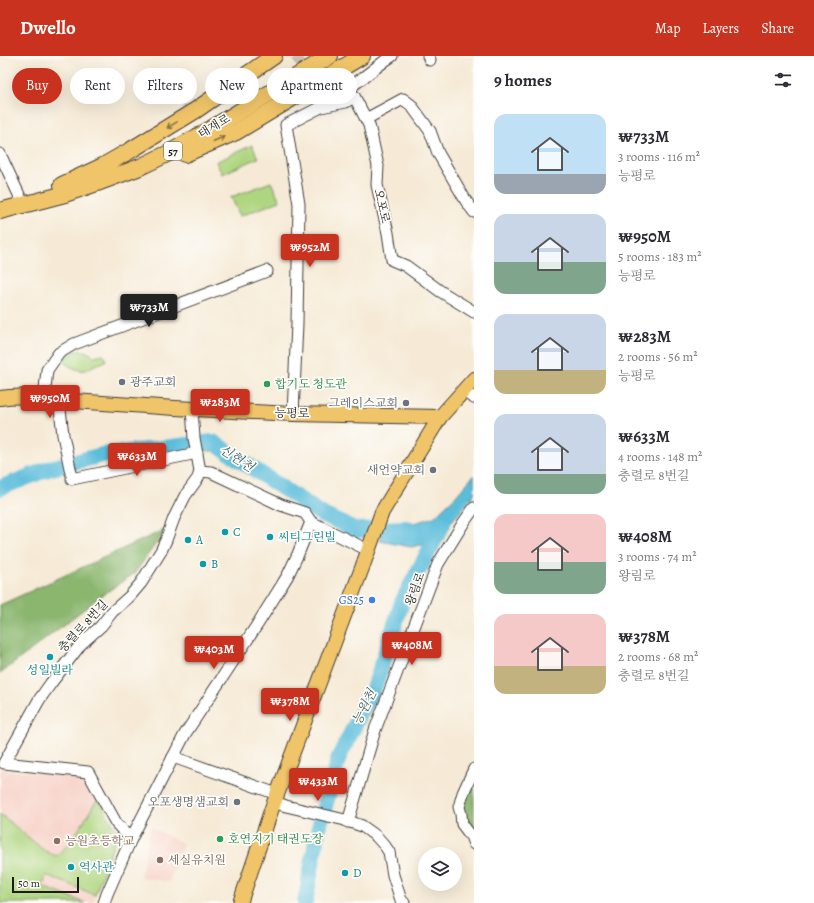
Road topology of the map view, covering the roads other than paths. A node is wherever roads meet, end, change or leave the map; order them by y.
1 (274, 56) edge
2 (311, 56) edge
3 (330, 56) edge
4 (362, 56) edge
5 (392, 56) edge
6 (357, 82) edge
7 (357, 102) edge
8 (336, 104) edge
9 (366, 119) junction
10 (0, 154) edge
11 (63, 190) junction
12 (21, 199) junction
13 (0, 205) edge
14 (0, 211) edge
15 (474, 212) edge
16 (266, 271) dead end
17 (474, 312) edge
18 (474, 379) edge
19 (468, 394) edge
20 (0, 398) edge
21 (44, 398) junction
22 (59, 400) junction
23 (192, 409) junction
24 (293, 414) junction
25 (440, 417) junction
26 (197, 452) junction
27 (200, 471) junction
28 (474, 508) edge
29 (311, 522) junction
30 (368, 550) junction
31 (173, 757) junction
32 (474, 769) edge
33 (279, 801) junction
34 (346, 821) junction
35 (131, 839) junction
36 (474, 844) edge
37 (104, 903) edge
38 (240, 903) edge
39 (404, 903) edge

1 -> 11 highway
2 - 11 highway, 태재로 / 57
3 - 11 highway, 태재로 / 57
11 -> 4 highway
5 - 6 street
7 - 9 street, 오포로
8 - 24 street
9 - 15 street
9 - 17 street, 오포로
10 - 12 street
11 - 12 highway, 태재로 / 57
11 - 14 highway, 태재로 / 57
12 - 13 highway, 태재로 / 57
16 - 21 street
18 - 19 main road
19 - 25 main road
20 - 21 main road, 능평로
21 - 22 main road, 능평로
22 - 23 main road, 능평로
22 - 26 street
23 - 24 main road, 능평로
23 - 26 street
24 - 25 main road, 능평로
25 - 30 main road
26 - 27 street
27 - 29 street
27 - 35 street, 충렬로 8번길
28 - 34 street, 왕림로
29 - 30 street
29 - 31 street
30 - 33 main road
31 - 33 street
31 - 35 street
32 - 36 street
33 - 34 street
33 - 38 main road
34 - 39 street
35 - 37 street

